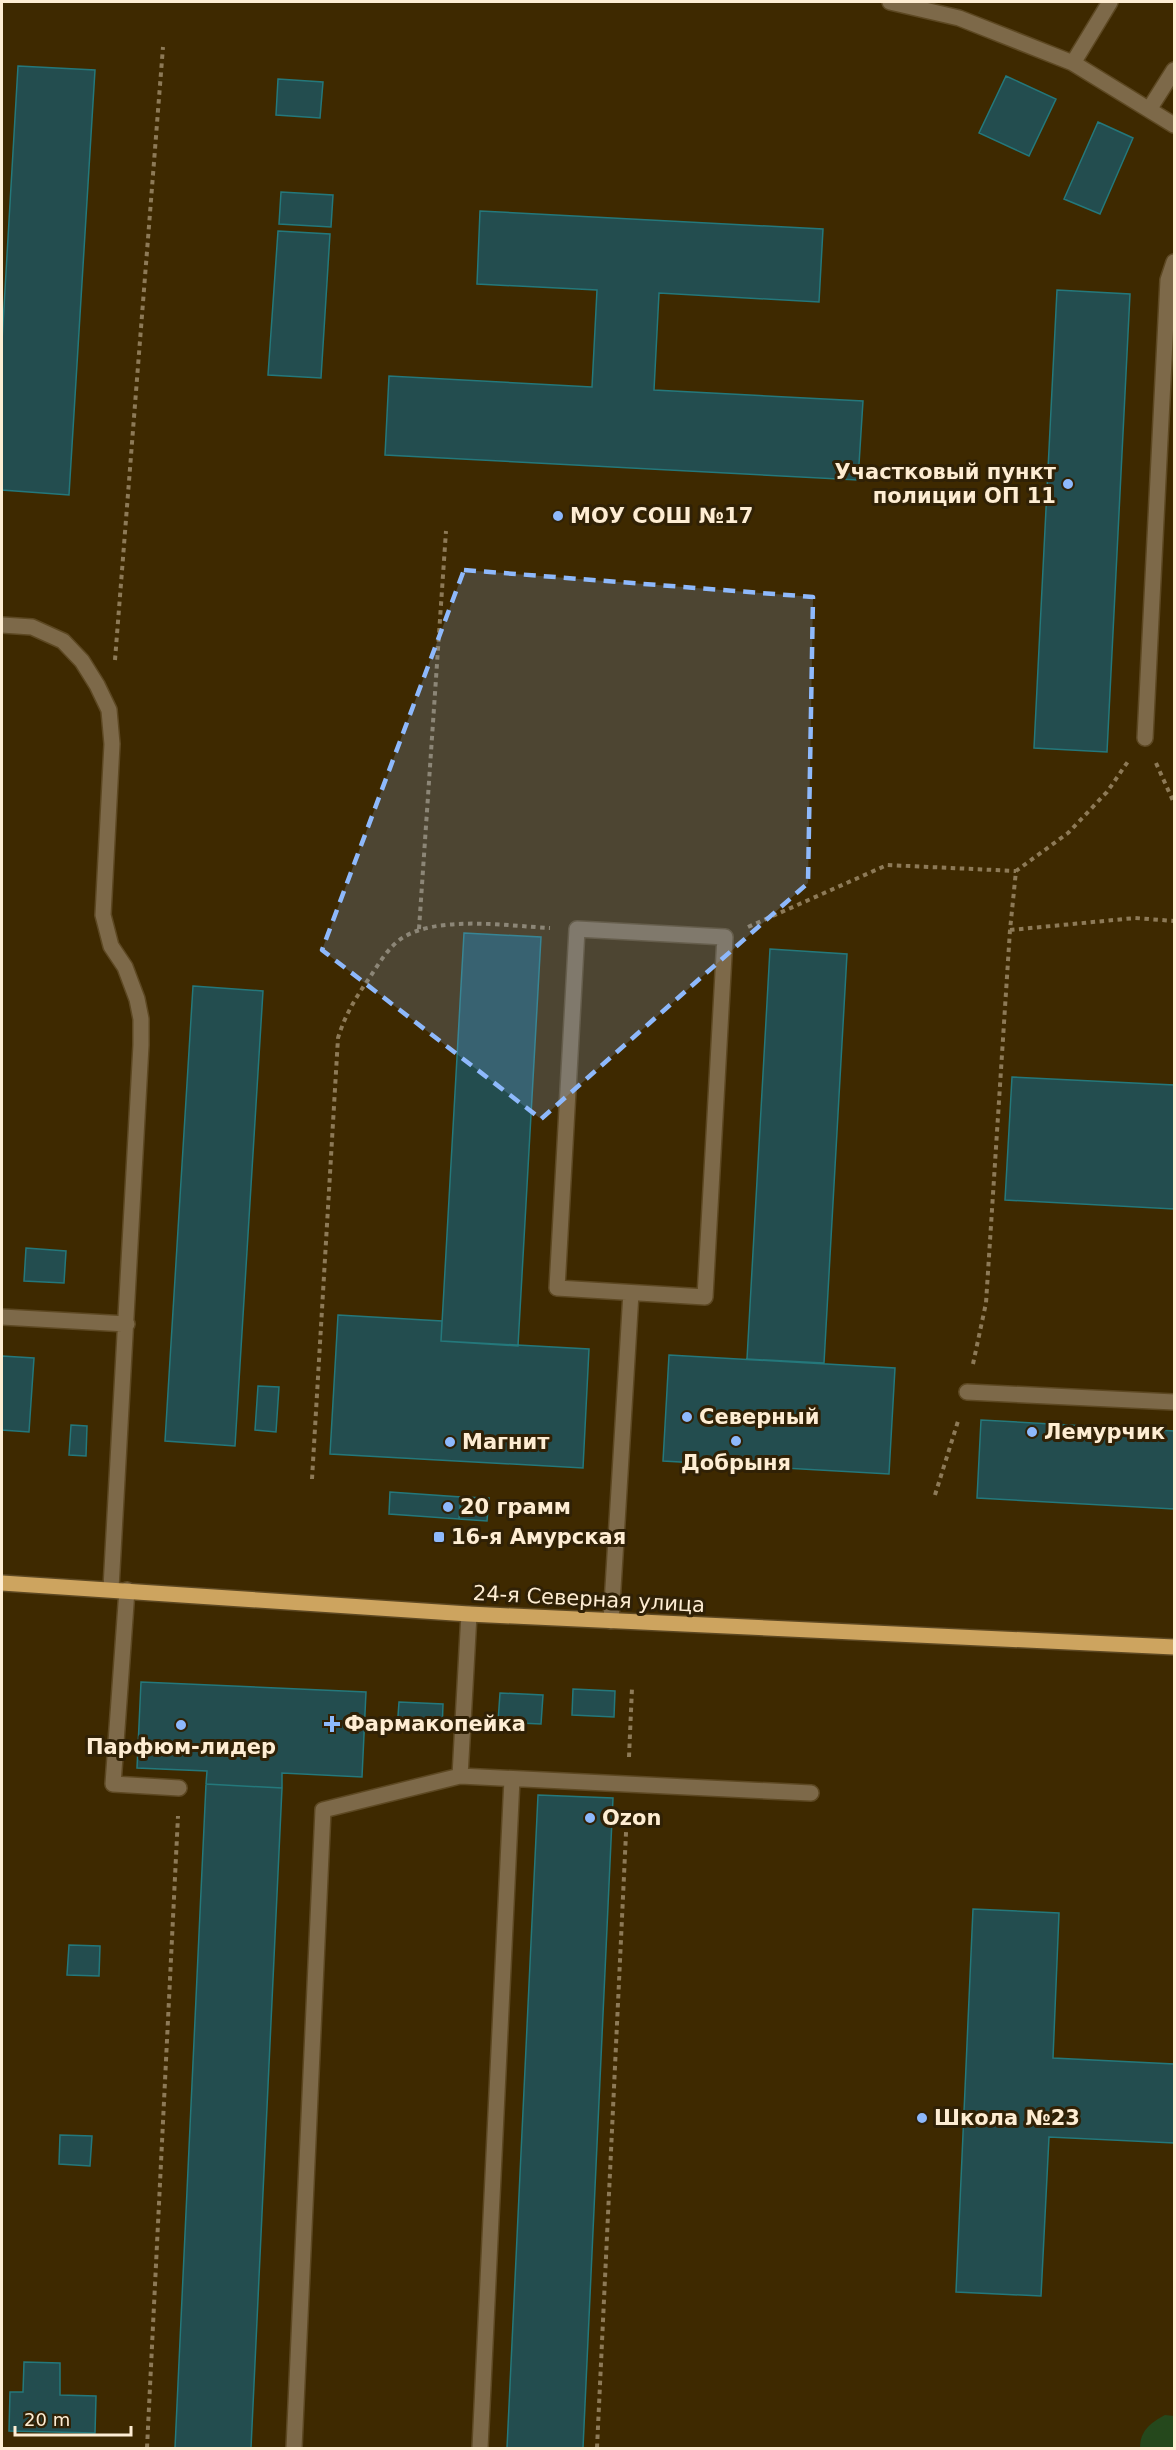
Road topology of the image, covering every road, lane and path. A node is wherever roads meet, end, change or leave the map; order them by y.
1 (890, 2) edge
2 (1110, 2) edge
3 (163, 47) dead end
4 (1073, 63) junction
5 (1174, 70) edge
6 (1150, 108) junction
7 (1174, 125) edge
8 (1174, 262) edge
9 (446, 531) dead end
10 (2, 625) edge
11 (107, 705) junction
12 (1145, 738) junction
13 (1174, 804) edge
14 (1016, 871) junction
15 (1174, 921) edge
16 (419, 929) junction
17 (577, 929) junction
18 (1010, 930) junction
19 (725, 937) junction
20 (630, 1293) junction
21 (2, 1317) edge
22 (127, 1324) junction
23 (967, 1392) junction
24 (1174, 1402) edge
25 (312, 1479) dead end
26 (935, 1495) dead end
27 (2, 1582) edge
28 (111, 1588) junction
29 (127, 1590) junction
30 (469, 1614) junction
31 (610, 1621) junction
32 (1174, 1647) edge
33 (632, 1688) dead end
34 (460, 1776) junction
35 (513, 1779) junction
36 (628, 1784) junction
37 (179, 1788) joint
38 (811, 1793) dead end
39 (147, 2448) edge
40 (294, 2448) edge
41 (480, 2448) edge
42 (597, 2448) edge

1 - 4 street
2 - 4 street
3 - 11 path
4 - 6 street
5 - 6 street
6 - 7 street
8 - 12 street
9 - 16 path
10 - 11 street
11 - 22 street
12 - 13 path
12 - 14 path
14 - 18 path
14 - 19 path
15 - 18 path
16 - 17 path
16 - 25 path
17 - 19 street
17 - 20 street
18 - 23 path
19 - 20 street
20 - 31 street
21 - 22 street
22 - 28 street
23 - 24 street
23 - 26 path
27 - 28 main road, 24-я Северная улица
28 - 29 main road, 24-я Северная улица
29 - 30 main road, 24-я Северная улица
29 - 37 street
30 - 31 main road, 24-я Северная улица
30 - 34 street
31 - 32 main road, 24-я Северная улица
33 - 36 path
34 - 35 street
34 - 40 street
35 - 36 street
35 - 41 street
36 - 38 street
36 - 42 path
37 - 39 path

